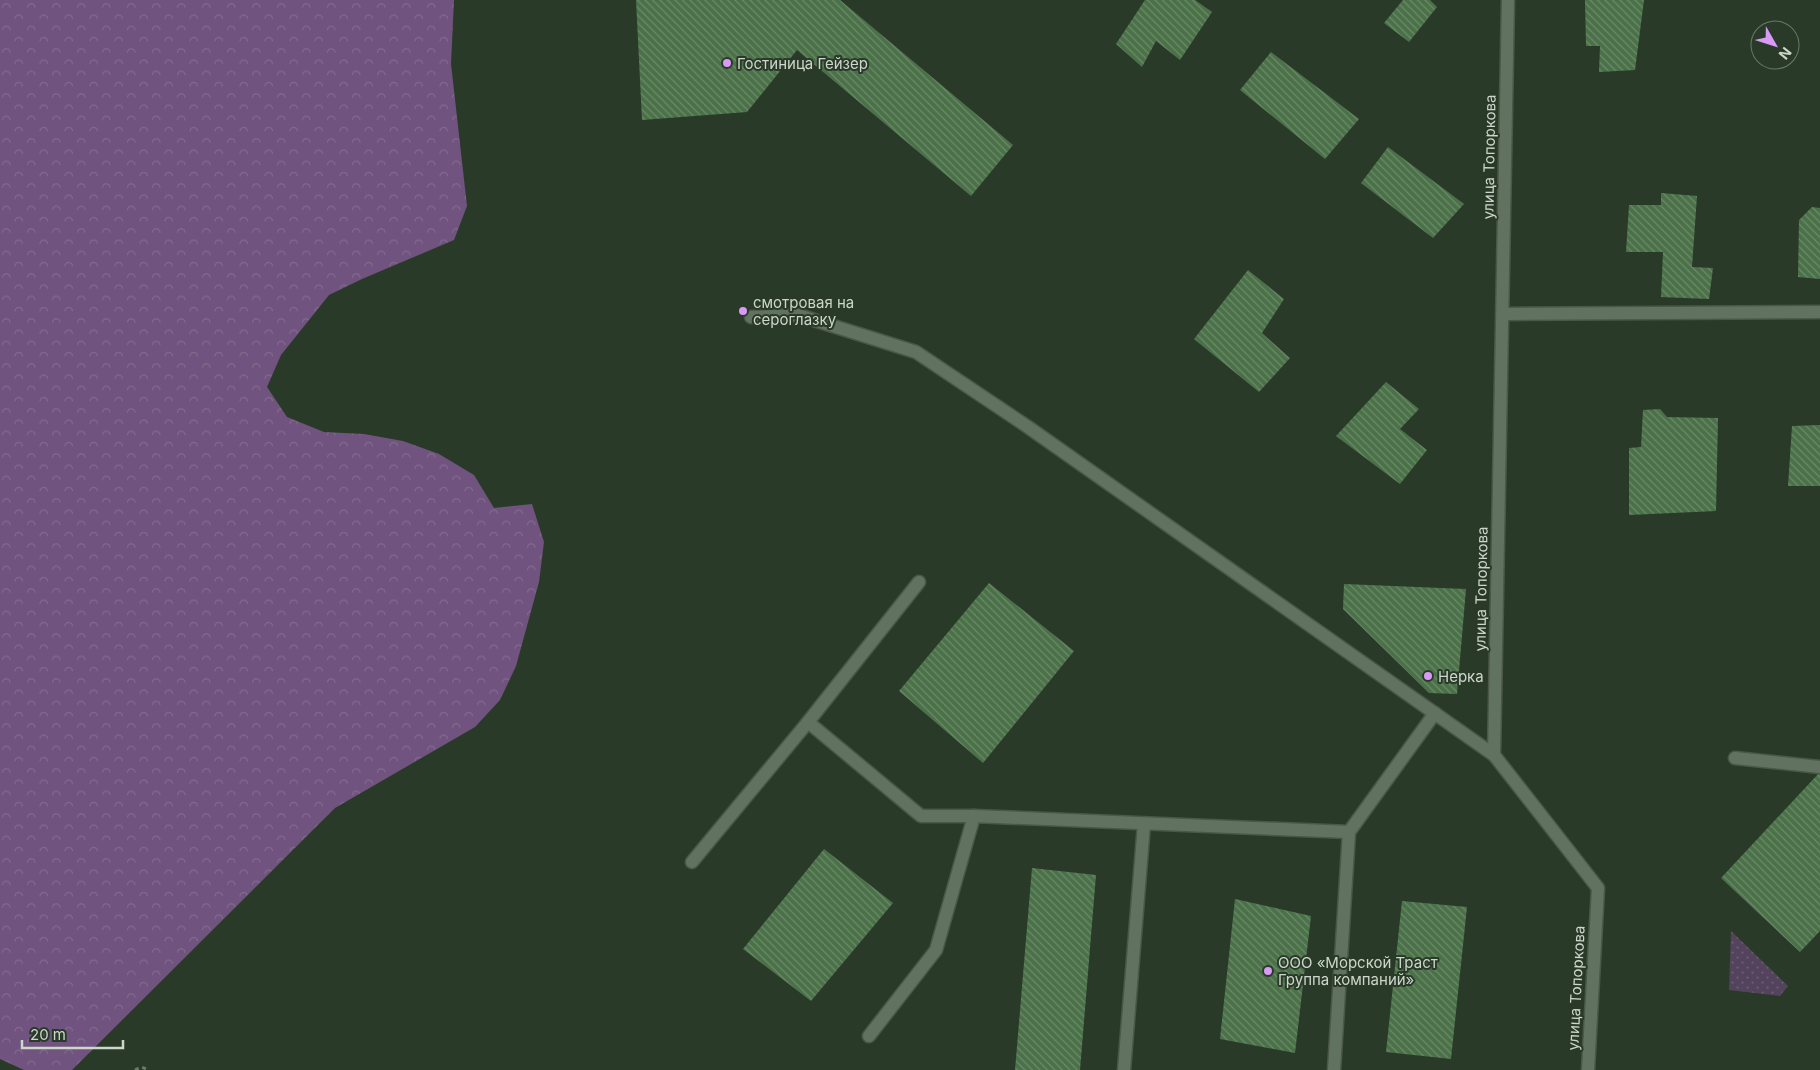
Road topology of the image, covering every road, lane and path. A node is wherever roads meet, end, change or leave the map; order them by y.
1 (1508, 0) edge
2 (1820, 312) edge
3 (1503, 314) junction
4 (750, 317) dead end
5 (919, 582) dead end
6 (1435, 713) junction
7 (808, 722) junction
8 (1494, 755) junction
9 (1735, 758) dead end
10 (1820, 767) edge
11 (974, 816) junction
12 (1144, 824) junction
13 (1349, 832) junction
14 (692, 862) dead end
15 (869, 1036) dead end
16 (135, 1070) edge
17 (149, 1070) edge
18 (1124, 1070) edge
19 (1334, 1070) edge
20 (1588, 1070) edge

1 - 3 street, улица Топоркова
2 - 3 street
3 - 8 street, улица Топоркова
4 - 6 street
5 - 7 street
6 - 8 street
6 - 13 street
7 - 11 street
7 - 14 street
8 - 20 street, улица Топоркова
9 - 10 street
11 - 12 street
11 - 15 street
12 - 13 street
12 - 18 street
13 - 19 street
16 - 17 path

